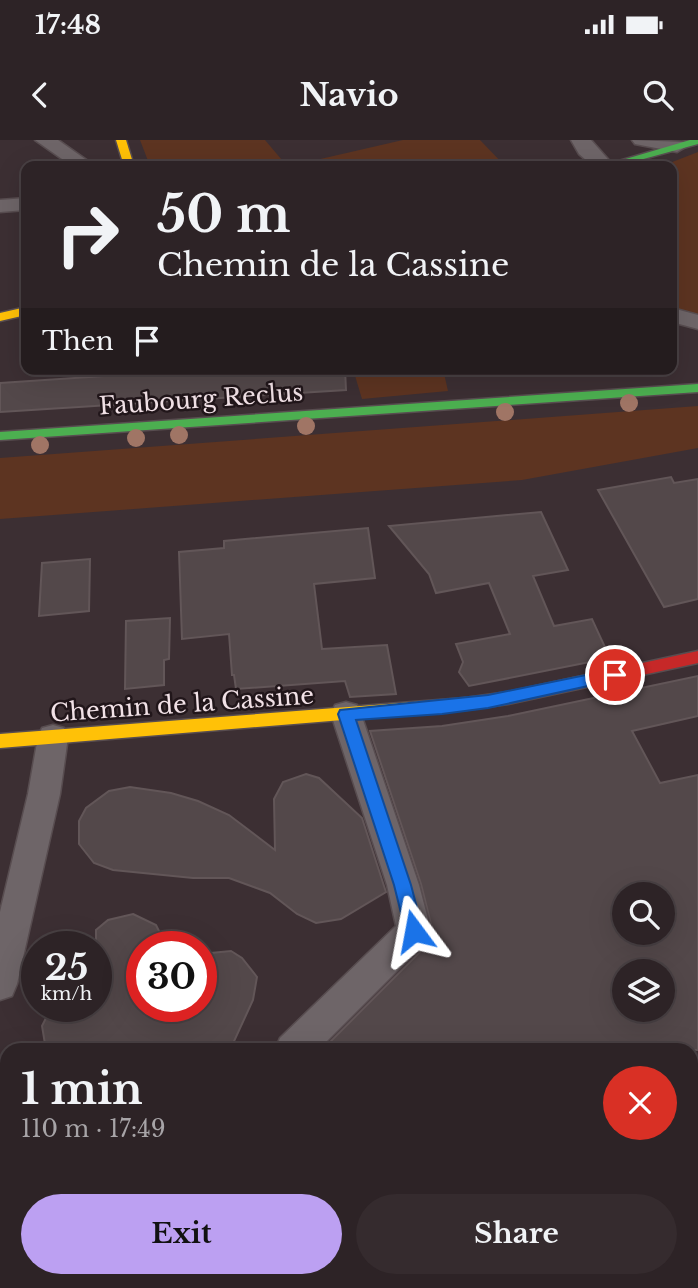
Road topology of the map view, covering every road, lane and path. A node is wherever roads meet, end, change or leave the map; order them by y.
1 (45, 140) edge
2 (121, 140) edge
3 (581, 140) edge
4 (642, 140) edge
5 (698, 141) edge
6 (677, 146) junction
7 (77, 161) edge
8 (127, 161) edge
9 (600, 161) edge
10 (624, 161) edge
11 (21, 204) edge
12 (0, 206) edge
13 (21, 312) edge
14 (677, 316) edge
15 (0, 317) edge
16 (698, 322) edge
17 (698, 388) edge
18 (0, 436) edge
19 (698, 657) edge
20 (346, 714) junction
21 (53, 737) junction
22 (0, 741) edge
23 (0, 984) edge
24 (300, 1043) edge

1 - 7 street
2 - 8 street
3 - 9 street
4 - 6 street
5 - 6 street
6 - 10 street
11 - 12 street
13 - 15 street
14 - 16 street
17 - 18 street, Faubourg Reclus
19 - 20 street, Chemin de la Cassine
20 - 21 street, Chemin de la Cassine
20 - 24 street
21 - 22 street, Chemin de la Cassine
21 - 23 street

